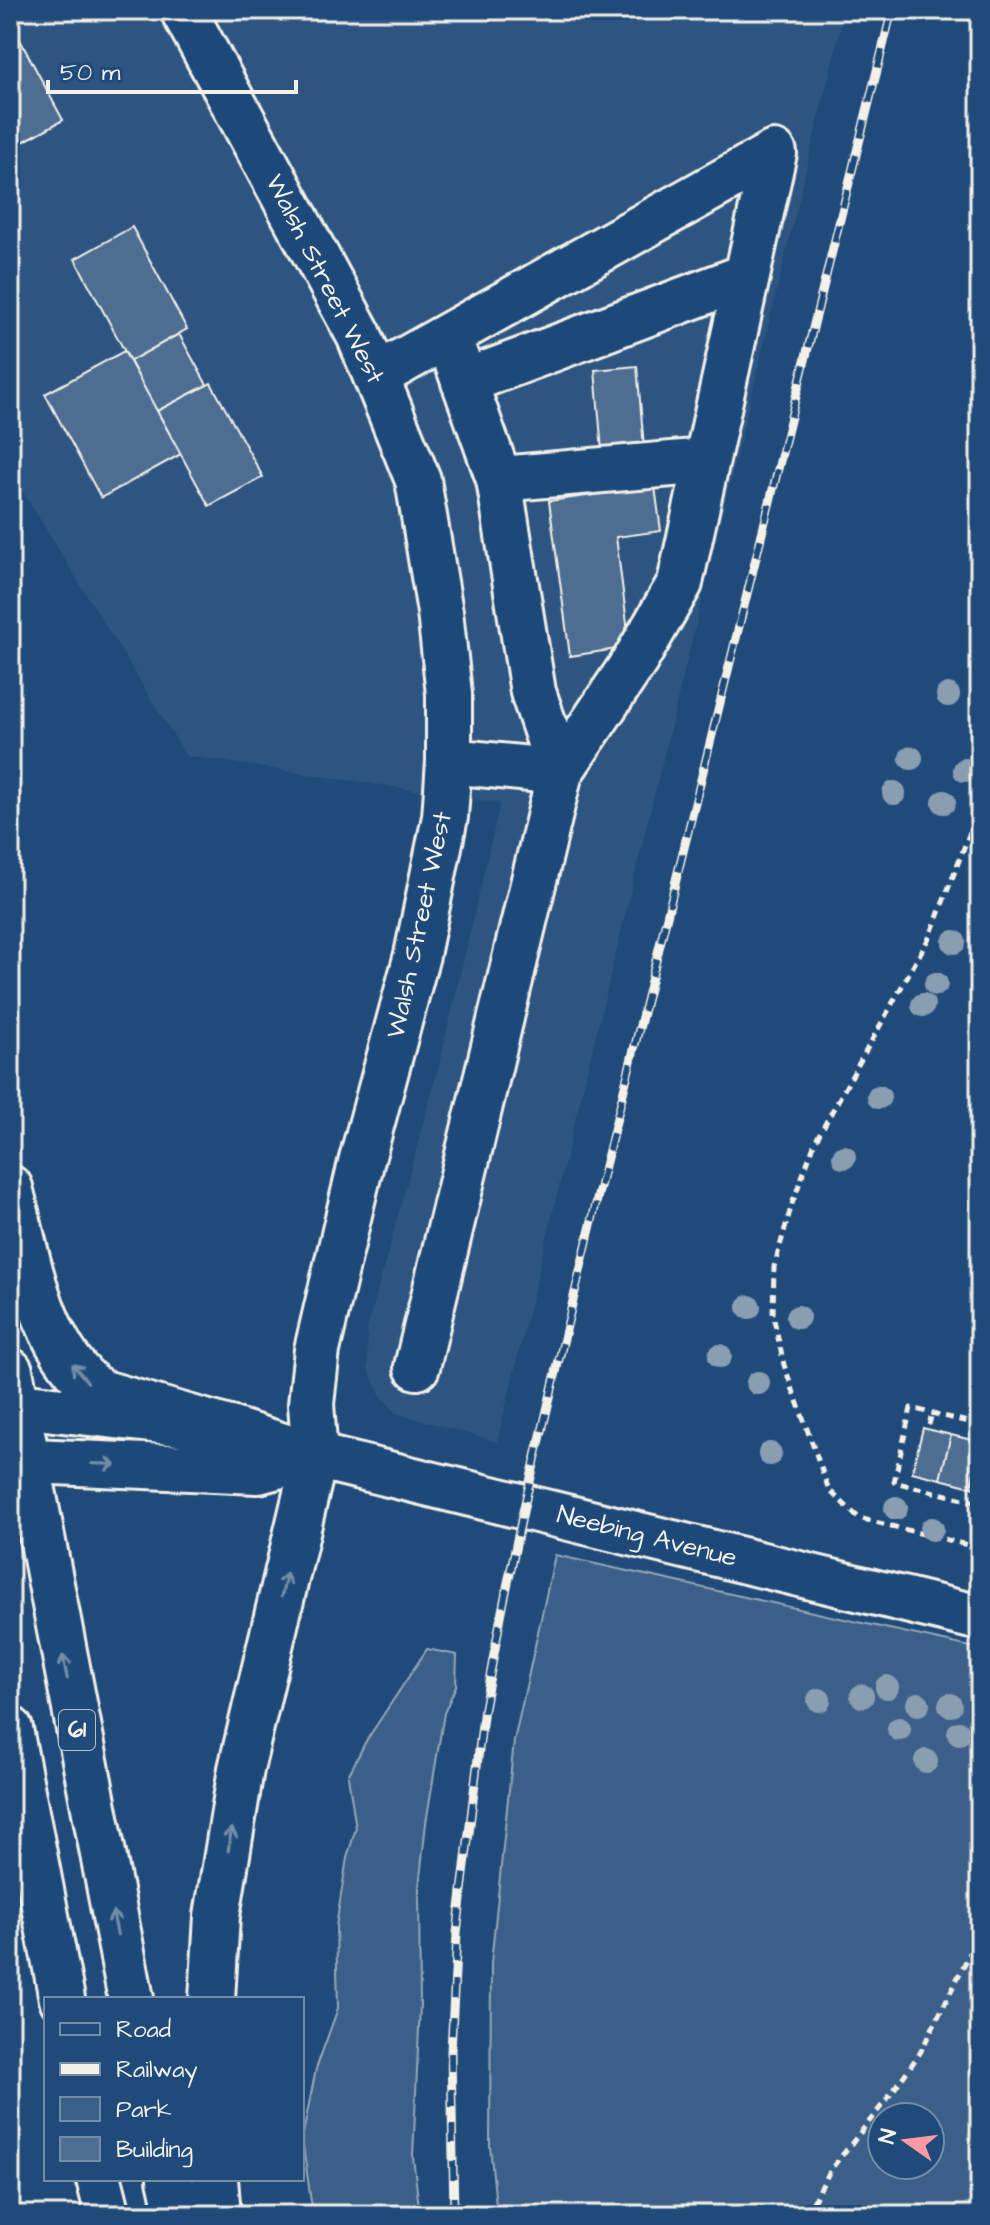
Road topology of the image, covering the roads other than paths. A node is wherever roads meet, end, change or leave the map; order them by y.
1 (183, 10) edge
2 (747, 276) junction
3 (448, 336) junction
4 (376, 376) junction
5 (464, 382) junction
6 (706, 461) junction
7 (499, 479) junction
8 (449, 761) junction
9 (560, 772) junction
10 (10, 1188) edge
11 (417, 1367) dead end
12 (12, 1393) edge
13 (229, 1429) junction
14 (315, 1456) junction
15 (18, 1460) edge
16 (980, 1618) edge
17 (10, 1729) edge
18 (10, 1859) edge
19 (49, 1997) edge
20 (62, 1997) edge
21 (131, 1997) edge
22 (212, 1997) edge
23 (100, 2181) edge
24 (170, 2181) edge
25 (215, 2181) edge
26 (108, 2215) edge
27 (178, 2215) edge
28 (218, 2215) edge

1 - 4 main road, Walsh Street West
2 - 3 main road
2 - 5 main road
2 - 6 main road
3 - 4 main road
3 - 5 main road
4 - 8 main road, Walsh Street West
5 - 7 main road
6 - 7 main road
6 - 9 main road
7 - 9 main road
8 - 9 main road
8 - 14 main road, Walsh Street West
9 - 11 main road
13 -> 10 main road
12 - 13 main road, Neebing Avenue
12 - 15 main road, 61
13 - 14 main road, Neebing Avenue
15 -> 14 main road, Neebing Avenue
14 - 16 main road, Neebing Avenue
22 -> 14 main road, Walsh Street West
21 -> 15 main road, 61
17 - 20 main road
18 - 19 main road
23 - 26 main road
24 - 27 main road
25 - 28 main road

